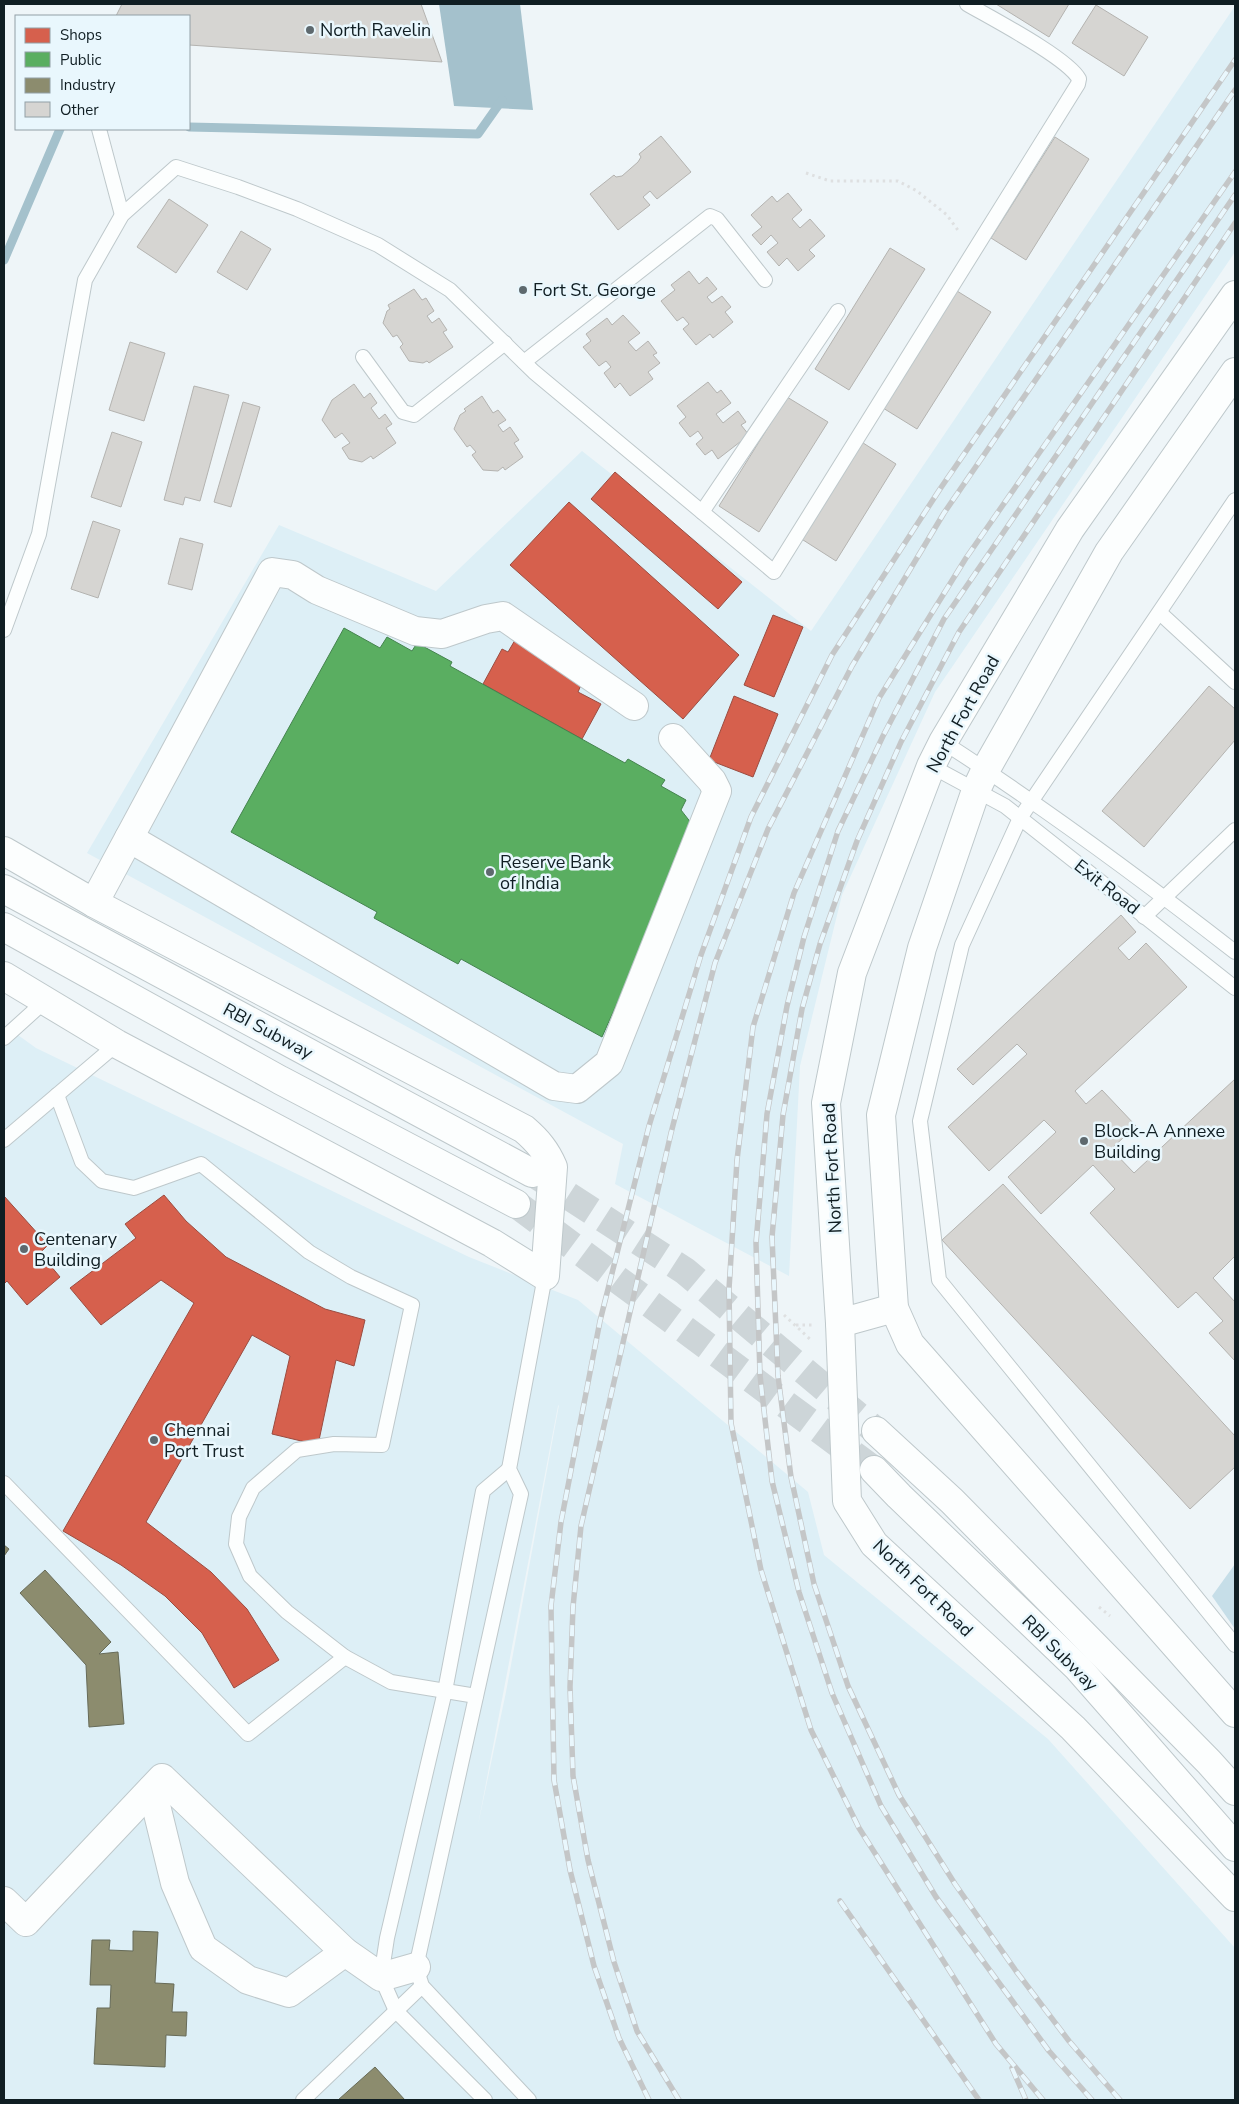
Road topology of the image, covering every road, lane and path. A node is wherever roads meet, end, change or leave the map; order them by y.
1 (967, 4) edge
2 (99, 130) edge
3 (806, 173) dead end
4 (122, 215) junction
5 (975, 251) junction
6 (766, 280) dead end
7 (1235, 295) edge
8 (838, 311) dead end
9 (506, 343) junction
10 (363, 357) dead end
11 (524, 362) junction
12 (1235, 372) edge
13 (1235, 500) edge
14 (702, 512) junction
15 (1160, 613) junction
16 (4, 630) edge
17 (1235, 682) edge
18 (634, 706) dead end
19 (673, 738) dead end
20 (937, 754) junction
21 (981, 780) junction
22 (1031, 801) junction
23 (1020, 818) junction
24 (1235, 830) edge
25 (129, 838) junction
26 (4, 851) edge
27 (4, 889) edge
28 (1165, 897) junction
29 (94, 902) junction
30 (1144, 917) junction
31 (4, 927) edge
32 (1235, 952) edge
33 (4, 976) edge
34 (1235, 988) edge
35 (45, 1001) junction
36 (4, 1038) edge
37 (117, 1044) junction
38 (57, 1095) junction
39 (4, 1140) edge
40 (532, 1173) tunnel mouth
41 (516, 1204) tunnel mouth
42 (545, 1276) junction
43 (894, 1308) junction
44 (840, 1323) junction
45 (876, 1431) tunnel mouth
46 (509, 1469) junction
47 (874, 1470) tunnel mouth
48 (4, 1483) edge
49 (1235, 1645) edge
50 (345, 1657) junction
51 (445, 1691) junction
52 (476, 1696) junction
53 (1235, 1713) edge
54 (152, 1789) junction
55 (1235, 1791) edge
56 (1235, 1847) edge
57 (1235, 1897) edge
58 (4, 1901) edge
59 (345, 1952) junction
60 (419, 1976) junction
61 (381, 1977) junction
62 (396, 2011) junction
63 (303, 2100) edge
64 (485, 2100) edge
65 (529, 2100) edge

1 - 5 lane
2 - 4 lane
3 - 5 path
4 - 9 lane
4 - 16 lane
5 - 14 lane
6 - 11 lane
7 - 20 main road, North Fort Road
8 - 14 lane
9 - 10 lane
9 - 11 lane
11 - 14 lane
12 - 21 main road
13 - 15 lane
15 - 17 lane
15 - 22 lane
18 - 25 main road
19 - 25 main road
20 - 21 lane
20 - 21 lane
20 - 44 main road, North Fort Road
21 - 22 lane
21 - 23 lane, Exit Road
21 - 43 main road
22 - 23 lane
22 - 28 lane
23 - 30 lane, Exit Road
23 - 49 lane
24 - 28 lane
25 - 29 main road
26 - 29 main road
27 - 40 main road, RBI Subway
28 - 30 lane
28 - 32 lane
29 - 42 main road
30 - 34 lane, Exit Road
31 - 41 main road, RBI Subway
33 - 35 main road
35 - 36 lane
35 - 37 main road
37 - 38 lane
37 - 42 main road
38 - 39 lane
38 - 50 lane
42 - 46 lane
43 - 44 main road
43 - 53 main road
44 - 57 main road, North Fort Road
45 - 55 main road, RBI Subway
46 - 51 lane
46 - 52 lane
47 - 56 main road, RBI Subway
48 - 50 lane
50 - 51 lane
51 - 52 lane
51 - 61 lane
52 - 60 lane
54 - 58 main road
54 - 59 main road
54 - 59 main road
59 - 61 main road
60 - 61 main road
60 - 62 lane
60 - 65 lane
61 - 62 lane
62 - 63 lane
62 - 64 lane

